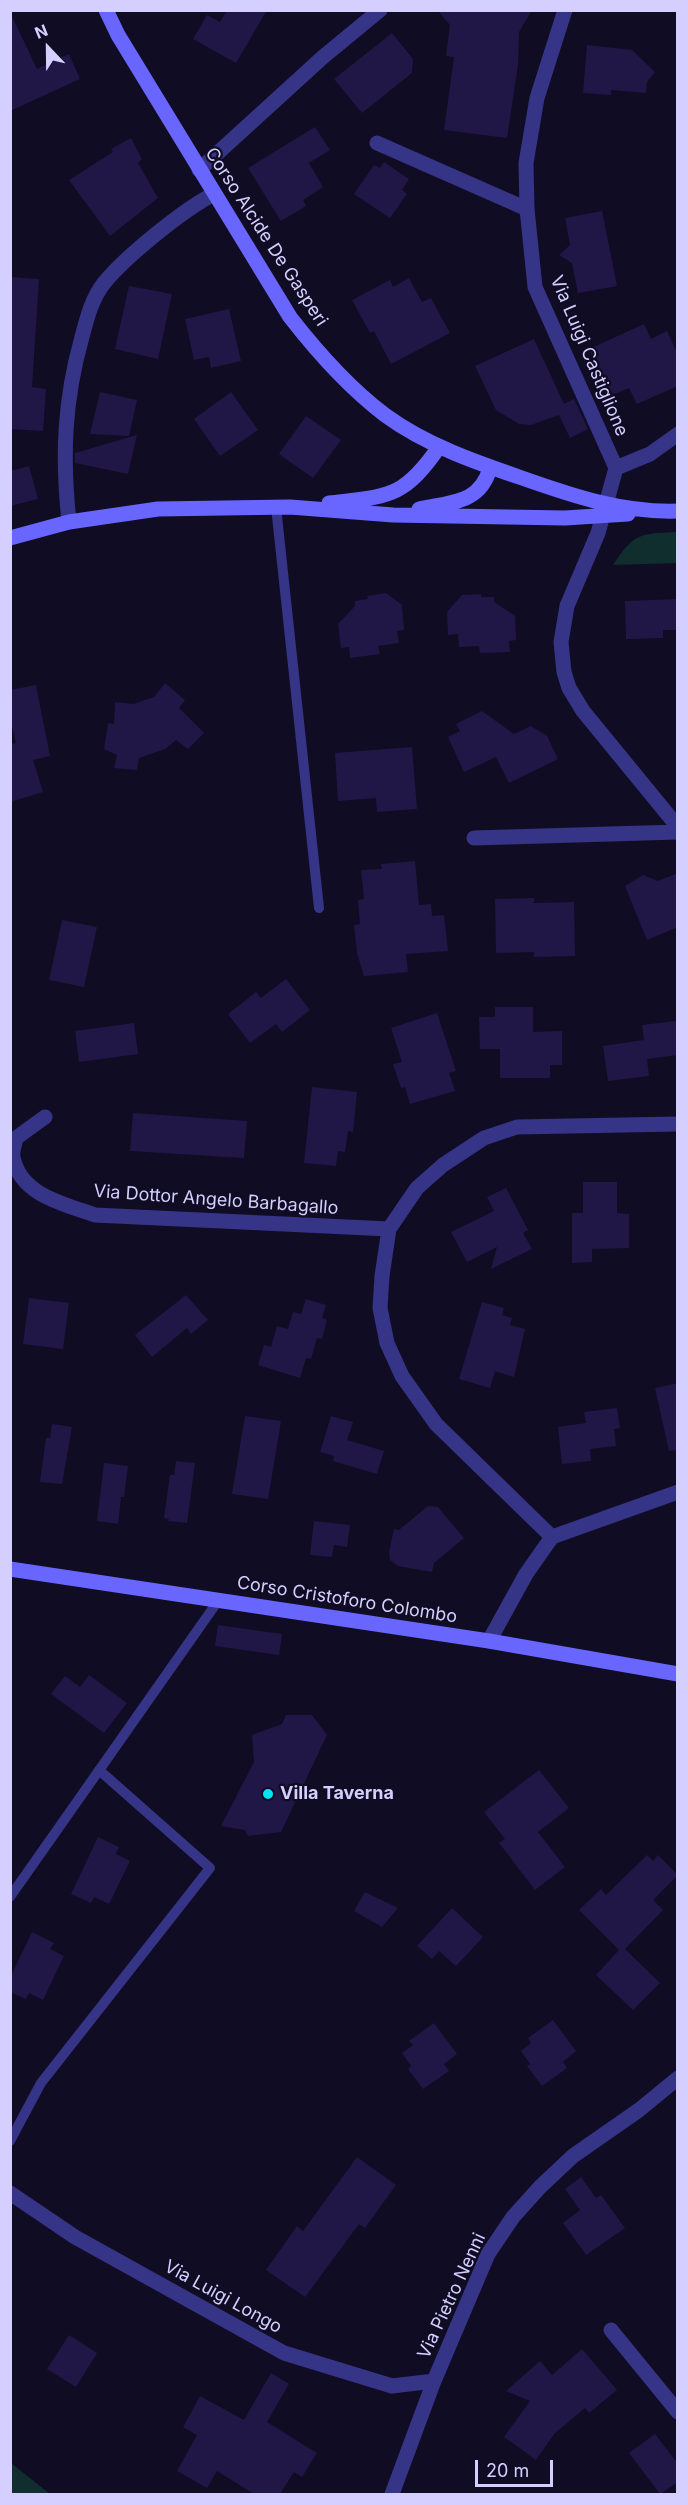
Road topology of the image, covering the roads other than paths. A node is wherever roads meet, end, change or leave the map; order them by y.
1 (106, 10) edge
2 (380, 10) edge
3 (565, 10) edge
4 (376, 143) dead end
5 (199, 170) junction
6 (214, 194) junction
7 (527, 209) junction
8 (678, 434) edge
9 (440, 447) junction
10 (490, 468) junction
11 (615, 468) junction
12 (283, 507) junction
13 (605, 510) junction
14 (678, 511) edge
15 (393, 515) junction
16 (69, 522) junction
17 (10, 538) edge
18 (678, 827) edge
19 (678, 832) edge
20 (474, 838) dead end
21 (319, 908) dead end
22 (45, 1117) dead end
23 (678, 1124) edge
24 (389, 1229) junction
25 (678, 1492) edge
26 (552, 1537) junction
27 (10, 1569) edge
28 (218, 1600) junction
29 (489, 1641) junction
30 (678, 1674) edge
31 (99, 1770) junction
32 (10, 1897) edge
33 (678, 2078) edge
34 (10, 2141) edge
35 (10, 2193) edge
36 (611, 2330) dead end
37 (434, 2381) junction
38 (678, 2412) edge
39 (392, 2494) edge

1 - 5 street, Corso Alcide De Gasperi
2 - 5 street
3 - 7 street, Via Luigi Castiglione
4 - 7 street
5 - 6 street, Corso Alcide De Gasperi
6 - 9 street, Corso Alcide De Gasperi
6 - 16 street
7 - 11 street, Via Luigi Castiglione
8 - 11 street
9 - 10 street, Corso Alcide De Gasperi
9 - 12 street
10 - 13 street, Corso Alcide De Gasperi
10 - 15 street
11 - 13 street
12 - 15 street
12 - 16 street
12 - 21 lane
13 - 14 street
13 - 15 street
13 - 18 street
16 - 17 street
19 - 20 street
22 - 24 street, Via Dottor Angelo Barbagallo
23 - 24 street
24 - 26 street
25 - 26 street
26 - 29 street
27 - 28 street, Corso Cristoforo Colombo
28 - 29 street, Corso Cristoforo Colombo
28 - 31 lane
29 - 30 street, Corso Cristoforo Colombo
31 - 32 lane
31 - 34 lane
33 - 37 street, Via Pietro Nenni
35 - 37 street, Via Luigi Longo
36 - 38 street
37 - 39 street, Via Pietro Nenni

